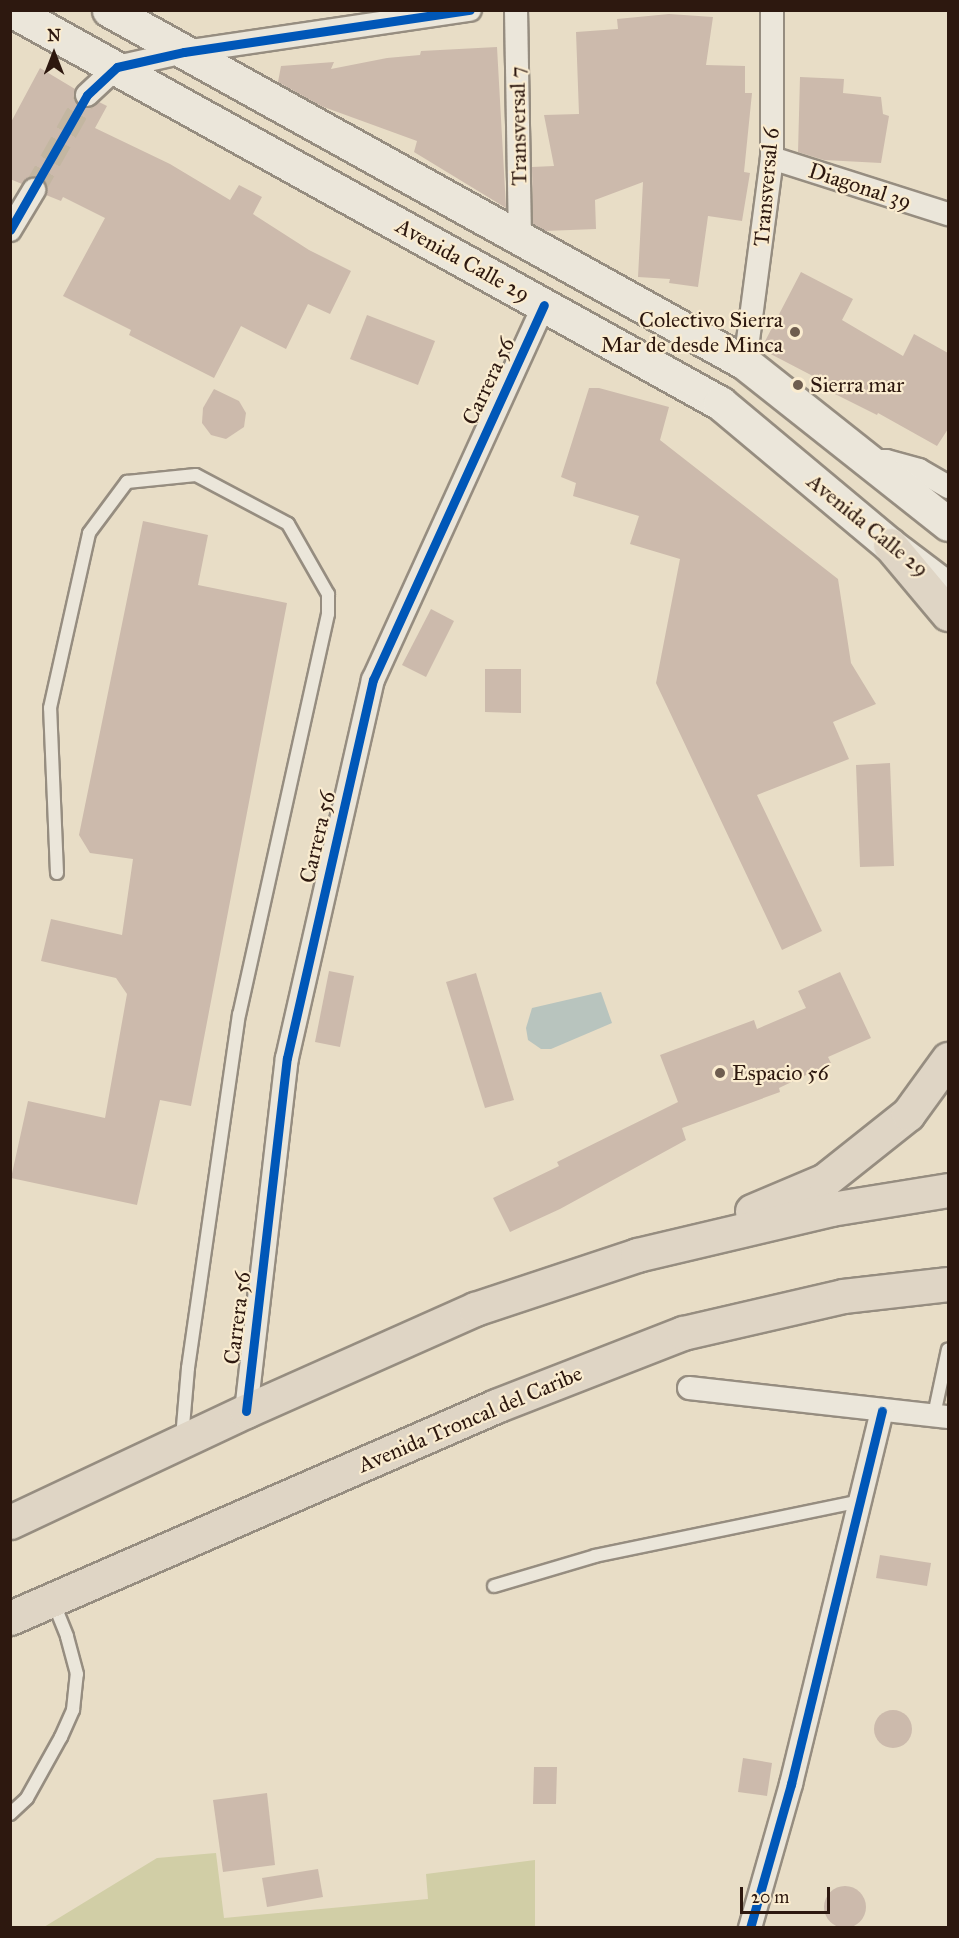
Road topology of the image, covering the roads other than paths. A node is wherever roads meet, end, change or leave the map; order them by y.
1 (11, 10) edge
2 (109, 10) edge
3 (470, 10) edge
4 (516, 10) edge
5 (772, 10) edge
6 (183, 52) junction
7 (117, 67) junction
8 (87, 95) tunnel mouth
9 (772, 158) junction
10 (34, 190) tunnel mouth
11 (948, 214) edge
12 (10, 230) edge
13 (520, 241) junction
14 (544, 305) junction
15 (745, 363) junction
16 (869, 461) junction
17 (948, 487) edge
18 (948, 524) edge
19 (890, 545) junction
20 (948, 589) edge
21 (948, 614) edge
22 (57, 873) dead end
23 (948, 1059) edge
24 (948, 1190) edge
25 (637, 1255) junction
26 (948, 1284) edge
27 (948, 1349) edge
28 (689, 1388) dead end
29 (882, 1411) junction
30 (246, 1412) junction
31 (941, 1416) edge
32 (182, 1442) junction
33 (860, 1501) junction
34 (10, 1522) edge
35 (494, 1586) dead end
36 (52, 1600) junction
37 (10, 1618) edge
38 (10, 1814) edge
39 (750, 1928) edge

1 - 7 main road, Avenida Calle 29
2 - 6 main road, Avenida Calle 29
3 - 6 street
4 - 13 street, Transversal 7
5 - 9 street, Transversal 6
6 - 7 street
6 - 13 main road, Avenida Calle 29
7 - 8 street
7 - 14 main road, Avenida Calle 29
9 - 11 street, Diagonal 39
9 - 15 street, Transversal 6
10 - 12 street
13 - 15 main road, Avenida Calle 29
14 - 19 main road, Avenida Calle 29
14 - 30 street, Carrera 56
15 - 16 main road, Avenida Calle 29
16 - 17 street
16 - 18 main road, Avenida Calle 29
19 - 20 main road, Avenida Calle 29
19 - 21 highway
22 - 32 lane
23 - 25 highway
24 - 25 highway
25 - 30 highway
26 - 36 highway, Avenida Troncal del Caribe
27 - 31 lane
28 - 29 street
29 - 31 street
29 - 33 street
30 - 32 highway
32 - 34 highway
33 - 35 lane
33 - 39 street
36 - 37 highway, Avenida Troncal del Caribe
36 - 38 lane

